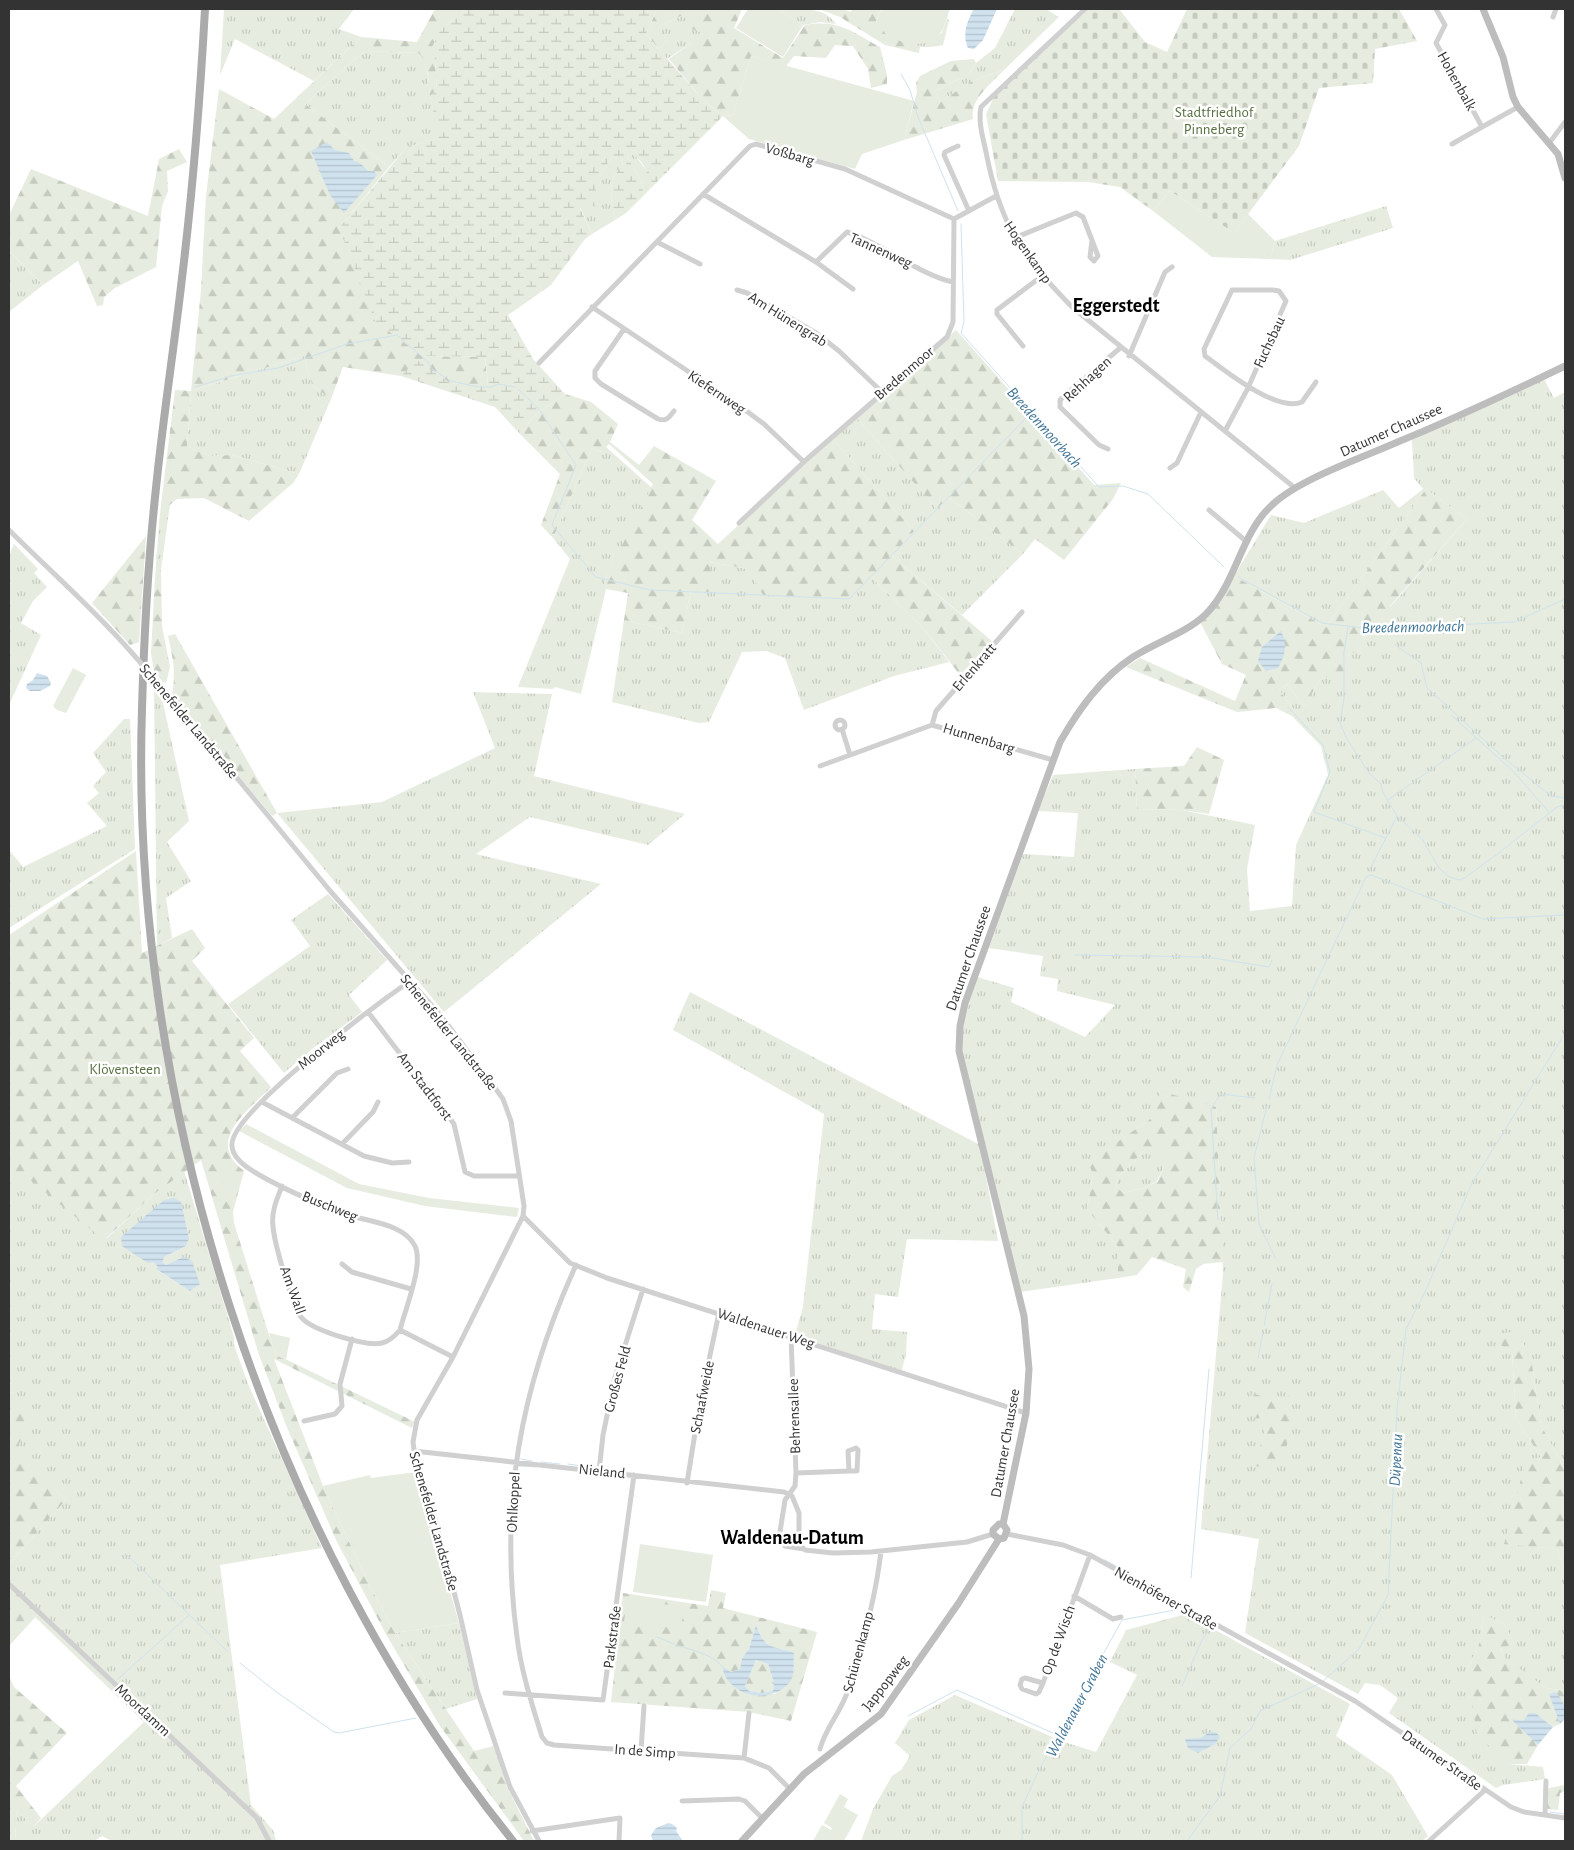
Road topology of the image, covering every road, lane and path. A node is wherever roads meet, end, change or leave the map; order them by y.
1 (205, 9) edge
2 (1085, 9) edge
3 (1436, 9) edge
4 (1483, 9) edge
5 (1556, 9) edge
6 (1553, 17) dead end
7 (1518, 107) junction
8 (1565, 122) edge
9 (1482, 127) junction
10 (1550, 142) junction
11 (1452, 144) dead end
12 (958, 146) dead end
13 (1565, 178) edge
14 (703, 194) junction
15 (996, 196) junction
16 (969, 211) junction
17 (954, 219) junction
18 (1014, 238) junction
19 (1092, 240) dead end
20 (657, 242) junction
21 (816, 262) junction
22 (700, 264) dead end
23 (1172, 267) dead end
24 (1042, 276) junction
25 (953, 282) junction
26 (853, 289) dead end
27 (737, 290) dead end
28 (592, 307) junction
29 (624, 329) junction
30 (1024, 346) dead end
31 (1120, 348) junction
32 (1129, 356) junction
33 (539, 363) dead end
34 (1565, 366) edge
35 (1316, 382) dead end
36 (1248, 388) junction
37 (882, 392) junction
38 (674, 411) dead end
39 (1201, 412) junction
40 (1225, 431) junction
41 (1108, 448) dead end
42 (804, 462) junction
43 (1170, 468) dead end
44 (1295, 488) junction
45 (1209, 510) dead end
46 (739, 523) dead end
47 (9, 530) edge
48 (1247, 542) junction
49 (1022, 612) dead end
50 (932, 725) junction
51 (842, 729) dead end
52 (850, 755) junction
53 (1053, 760) junction
54 (820, 766) dead end
55 (410, 981) junction
56 (368, 1012) junction
57 (348, 1069) dead end
58 (262, 1102) junction
59 (378, 1102) dead end
60 (292, 1118) junction
61 (239, 1125) joint
62 (342, 1144) junction
63 (409, 1162) dead end
64 (519, 1176) junction
65 (282, 1186) junction
66 (523, 1216) junction
67 (342, 1264) dead end
68 (576, 1265) junction
69 (411, 1289) junction
70 (643, 1289) junction
71 (719, 1312) junction
72 (400, 1330) junction
73 (791, 1336) junction
74 (352, 1339) junction
75 (453, 1357) junction
76 (1026, 1413) junction
77 (304, 1421) dead end
78 (414, 1451) junction
79 (516, 1462) junction
80 (599, 1471) junction
81 (849, 1471) dead end
82 (796, 1473) junction
83 (634, 1475) junction
84 (687, 1483) junction
85 (789, 1494) junction
86 (1003, 1524) junction
87 (1007, 1534) junction
88 (996, 1536) junction
89 (798, 1542) junction
90 (792, 1547) junction
91 (804, 1549) junction
92 (881, 1551) junction
93 (1090, 1555) junction
94 (9, 1584) edge
95 (1074, 1596) junction
96 (1121, 1618) dead end
97 (1043, 1683) dead end
98 (1325, 1684) joint
99 (505, 1693) dead end
100 (530, 1695) junction
101 (644, 1706) dead end
102 (748, 1713) dead end
103 (546, 1742) joint
104 (820, 1749) dead end
105 (641, 1750) junction
106 (744, 1758) junction
107 (1546, 1781) dead end
108 (790, 1789) junction
109 (1485, 1790) junction
110 (682, 1801) dead end
111 (494, 1816) junction
112 (1545, 1816) junction
113 (1565, 1818) edge
114 (763, 1819) junction
115 (532, 1831) junction
116 (270, 1841) edge
117 (506, 1841) edge
118 (513, 1841) edge
119 (539, 1841) edge
120 (619, 1841) edge
121 (742, 1841) edge
122 (1429, 1841) edge

1 - 111 main road
2 - 15 street, Hogenkamp
3 - 9 street, Hohenbalk
4 - 7 street
5 - 6 street
7 - 9 street, Hohenbalk
7 - 10 street
8 - 10 street
9 - 11 street, Hohenbalk
10 - 13 street
12 - 16 street
14 - 17 street, Voßbarg
14 - 20 street, Voßbarg
14 - 21 street
15 - 16 street
15 - 18 street, Hogenkamp
16 - 17 street
17 - 25 street, Bredenmoor
18 - 19 street
18 - 24 street, Hogenkamp
20 - 22 street
20 - 28 street, Voßbarg
21 - 25 street, Tannenweg
21 - 26 street
23 - 32 street
24 - 30 street
24 - 31 street, Hogenkamp
25 - 37 street, Bredenmoor
27 - 37 street, Am Hünengrab
28 - 29 street, Kiefernweg
28 - 33 street, Voßbarg
29 - 38 street
29 - 42 street, Kiefernweg
31 - 32 street, Hogenkamp
31 - 41 street, Rehhagen
32 - 39 street, Hogenkamp
34 - 44 street, Datumer Chaussee
35 - 36 street, Fuchsbau
36 - 36 street, Fuchsbau
36 - 40 street, Fuchsbau
37 - 42 street, Bredenmoor
39 - 40 street, Hogenkamp
39 - 43 street
40 - 44 street, Hogenkamp
42 - 46 street, Bredenmoor
44 - 48 street, Datumer Chaussee
45 - 48 street
47 - 55 street, Schenefelder Landstraße, bridge
48 - 53 street, Datumer Chaussee
49 - 50 street, Erlenkratt
50 - 52 street, Hunnenbarg
50 - 53 street, Hunnenbarg
51 - 52 street
52 - 54 street, Hunnenbarg
53 - 76 street, Datumer Chaussee
55 - 56 street, Moorweg
55 - 64 street, Schenefelder Landstraße
56 - 58 street, Moorweg
56 - 64 street, Am Stadtforst
57 - 60 street
58 - 60 street
58 - 61 street, Moorweg
59 - 62 street
60 - 62 street
61 - 65 street, Buschweg
62 - 63 street
64 - 66 street, Schenefelder Landstraße
65 - 69 street, Buschweg
65 - 74 street, Am Wall
66 - 68 street, Waldenauer Weg
66 - 75 street, Schenefelder Landstraße
67 - 69 street
68 - 70 street, Waldenauer Weg
68 - 79 street, Ohlkoppel
69 - 72 street, Buschweg
70 - 71 street, Waldenauer Weg
70 - 80 street, Großes Feld
71 - 73 street, Waldenauer Weg
71 - 84 street, Schaafweide
72 - 74 street, Am Wall
72 - 75 street
73 - 76 street, Waldenauer Weg
73 - 82 street, Behrensallee
74 - 77 street
75 - 78 street, Schenefelder Landstraße
76 - 86 street, Datumer Chaussee
78 - 79 street, Nieland
78 - 115 street, Schenefelder Landstraße
79 - 80 street, Nieland
79 - 100 street, Ohlkoppel
80 - 83 street, Nieland
81 - 82 street
82 - 85 street, Behrensallee
83 - 84 street, Nieland
83 - 100 street, Parkstraße
84 - 85 street, Nieland
85 - 89 street
85 - 90 street, Behrensallee
86 - 87 street
86 - 88 street
87 - 88 street
87 - 93 street, Nienhöfener Straße
88 - 92 street
88 - 108 street, Jappopweg
89 - 90 street
89 - 91 street
90 - 91 street
91 - 92 street
92 - 104 street, Schünenkamp
93 - 95 street, Op de Wisch
93 - 98 street, Nienhöfener Straße
94 - 116 street, Moordamm
95 - 96 street, Op de Wisch
95 - 97 street, Op de Wisch
98 - 109 street, Datumer Straße
99 - 100 street, Parkstraße
100 - 103 street, Ohlkoppel
101 - 105 street
102 - 106 street
103 - 105 street, In de Simp
105 - 106 street, In de Simp
106 - 108 street, In de Simp
107 - 112 street
108 - 114 street, Jappopweg
109 - 112 street, Datumer Straße
109 - 122 street
110 - 114 street
111 - 117 main road
111 - 118 main road
112 - 113 street, Datumer Straße
114 - 121 street, Jappopweg
115 - 119 street, Schenefelder Landstraße
115 - 120 street

